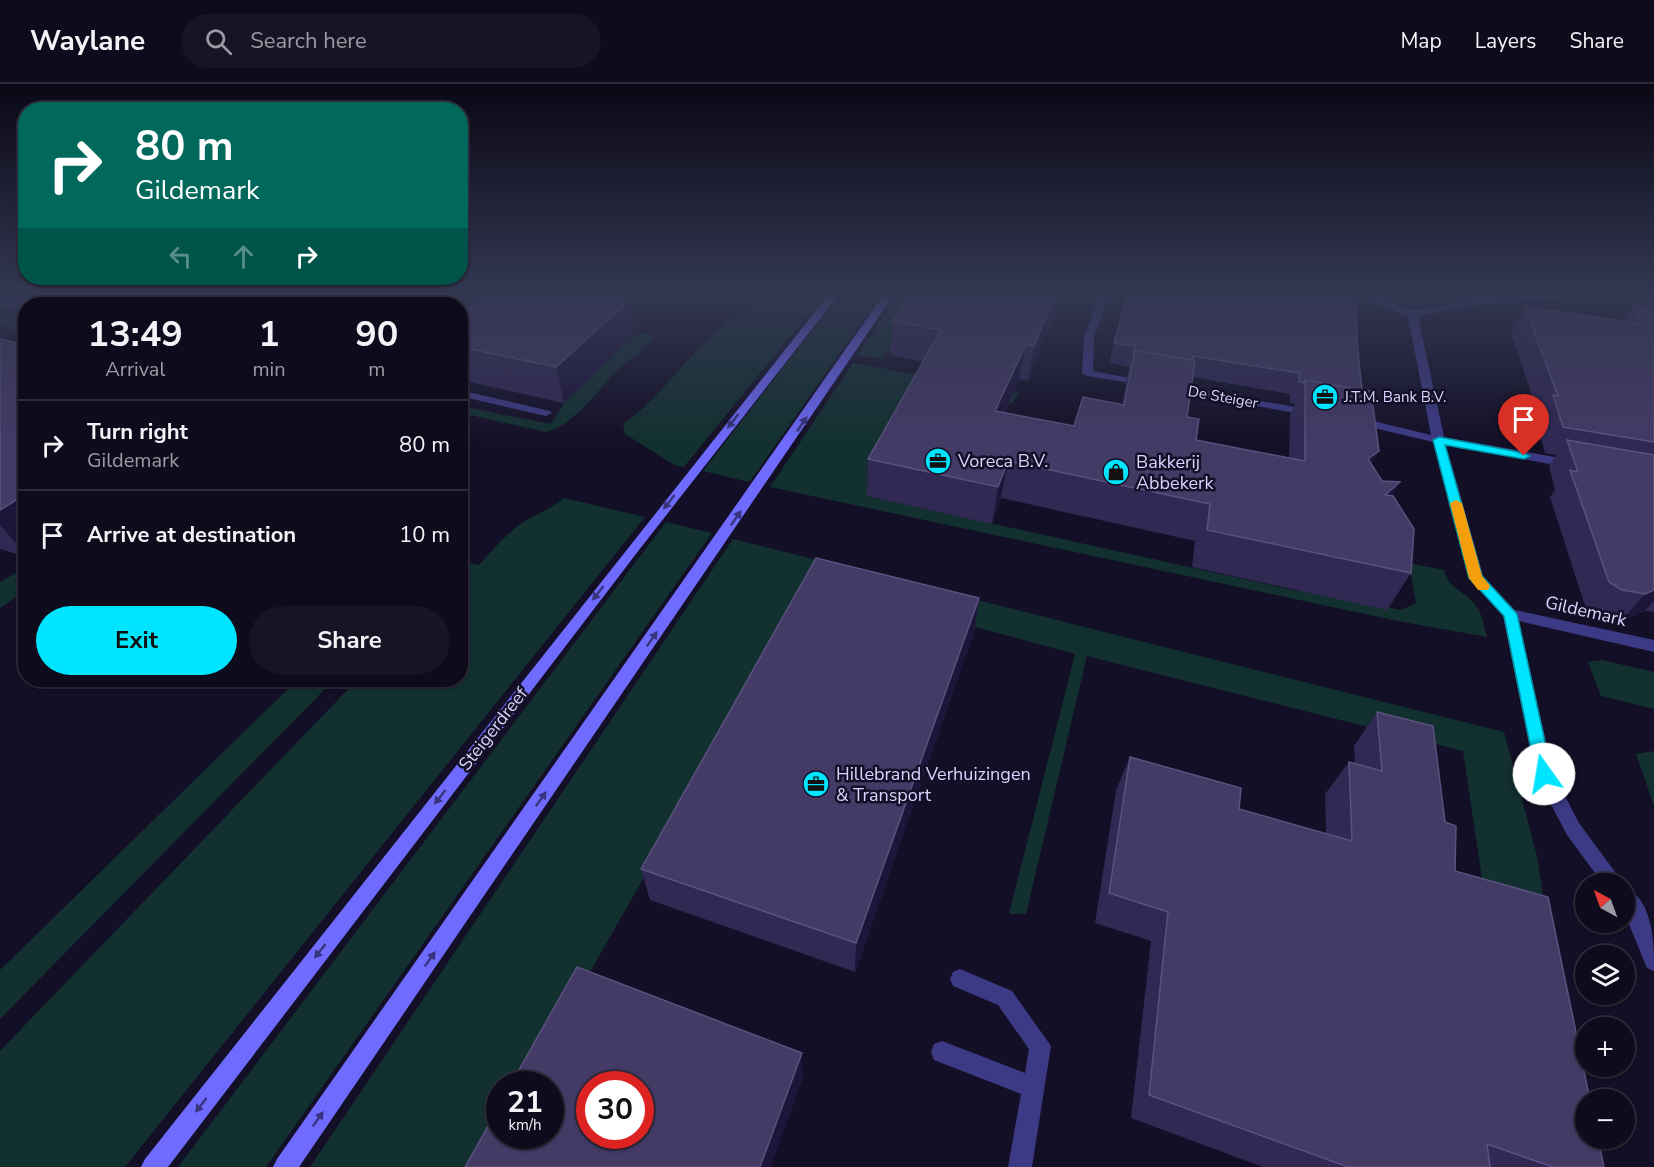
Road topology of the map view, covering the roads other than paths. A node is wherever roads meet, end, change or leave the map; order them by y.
1 (795, 344) edge
2 (856, 344) edge
3 (1089, 344) edge
4 (1419, 344) edge
5 (468, 395) edge
6 (546, 413) dead end
7 (1326, 416) edge
8 (1349, 420) edge
9 (1439, 440) junction
10 (1583, 466) edge
11 (1510, 614) junction
12 (1654, 646) edge
13 (1607, 873) edge
14 (1635, 911) edge
15 (1654, 961) edge
16 (960, 979) dead end
17 (942, 1052) dead end
18 (1034, 1087) junction
19 (153, 1167) edge
20 (285, 1167) edge
21 (1020, 1167) edge

1 -> 19 main road, Steigerdreef
20 -> 2 main road
3 - 7 street, De Steiger
4 - 9 street
5 - 6 street
8 - 9 street
9 - 10 street
9 - 11 street
11 - 12 street, Gildemark
11 - 13 street
14 - 15 street
16 - 18 street
17 - 18 street
18 - 21 street

